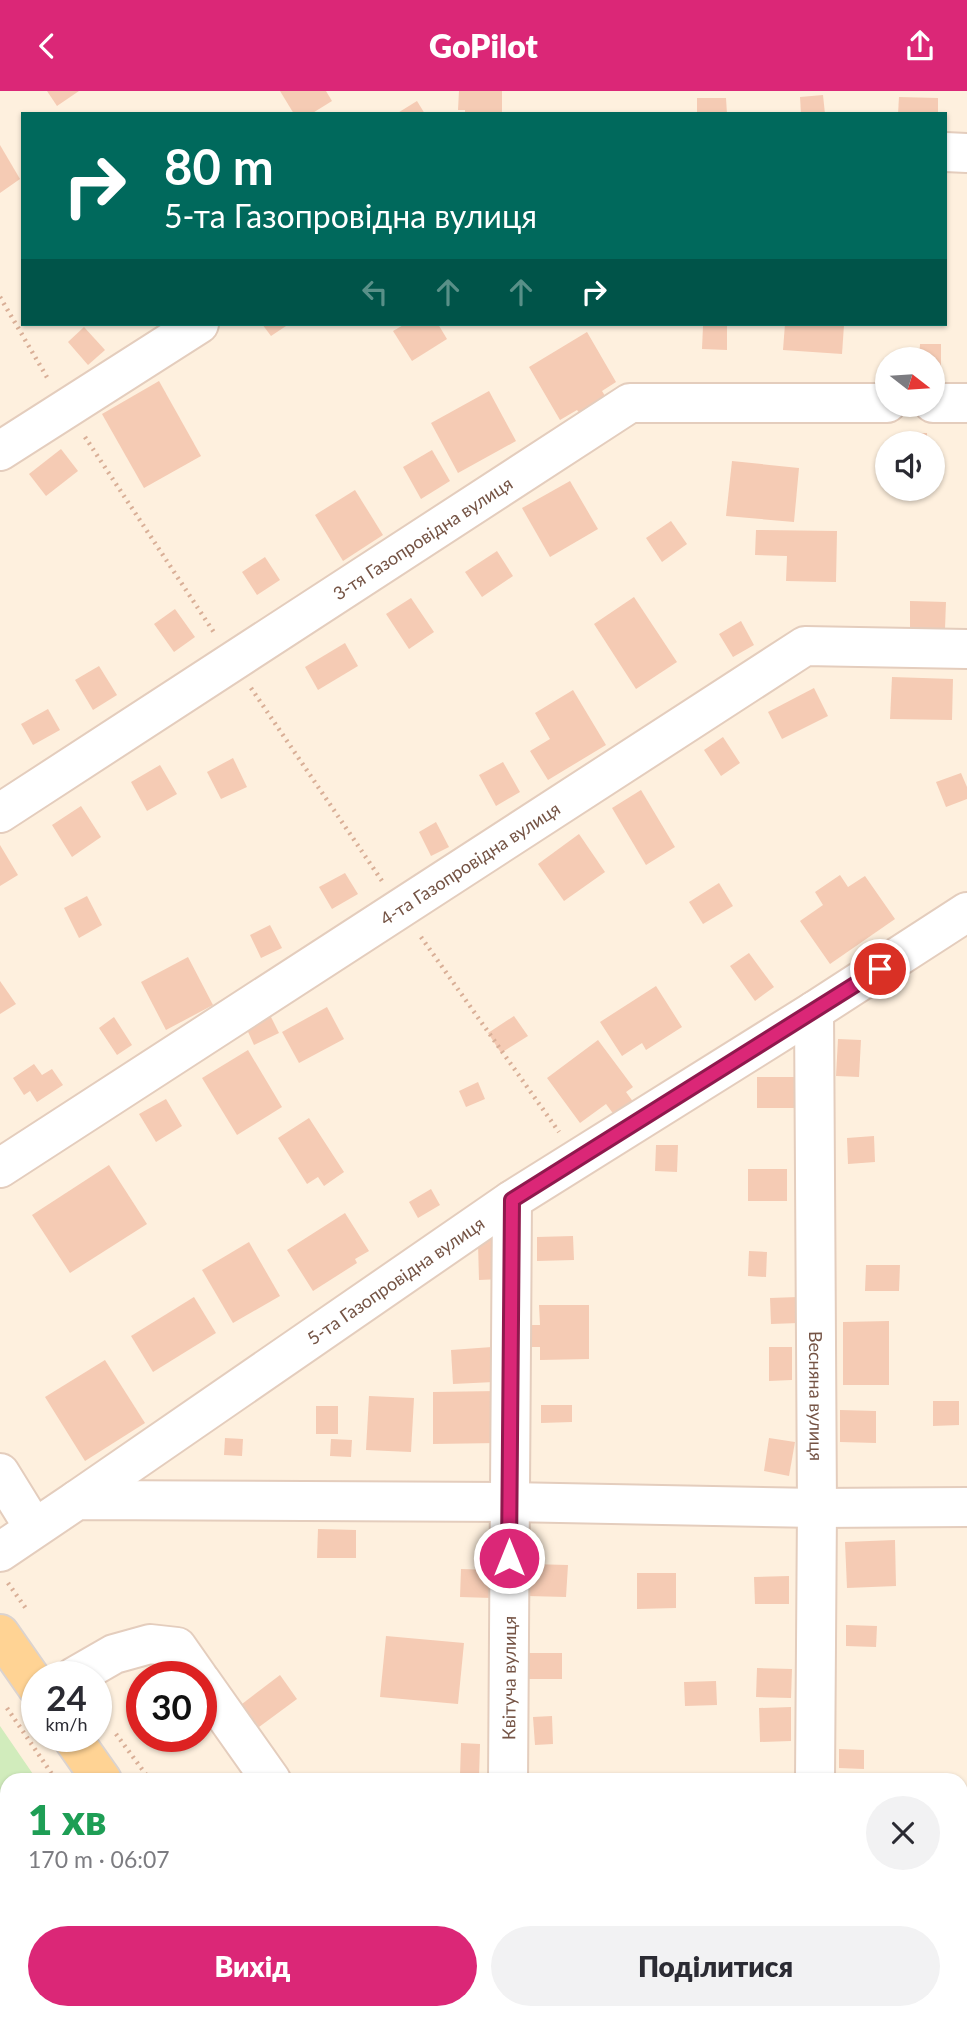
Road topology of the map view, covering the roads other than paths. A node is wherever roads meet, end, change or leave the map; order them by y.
1 (947, 152) edge
2 (967, 153) edge
3 (196, 326) edge
4 (875, 403) edge
5 (945, 403) edge
6 (967, 403) edge
7 (0, 450) edge
8 (967, 649) edge
9 (0, 813) edge
10 (967, 912) edge
11 (814, 1011) junction
12 (0, 1168) edge
13 (512, 1200) junction
14 (0, 1473) edge
15 (77, 1500) junction
16 (509, 1502) junction
17 (967, 1507) edge
18 (817, 1508) junction
19 (34, 1528) junction
20 (0, 1552) edge
21 (0, 1634) edge
22 (102, 1661) edge
23 (187, 1661) edge
24 (21, 1664) edge
25 (217, 1704) edge
26 (82, 1752) edge
27 (97, 1773) edge
28 (266, 1773) edge
29 (508, 1773) edge
30 (816, 1773) edge

1 - 2 street
3 - 7 street
4 - 9 street, 3-тя Газопровідна вулиця
5 - 6 street
8 - 12 street, 4-та Газопровідна вулиця
10 - 11 street, 5-та Газопровідна вулиця
11 - 13 street, 5-та Газопровідна вулиця
11 - 18 street, Весняна вулиця
13 - 15 street, 5-та Газопровідна вулиця
13 - 16 street, Квітуча вулиця
14 - 19 street
15 - 16 street
15 - 19 street, 5-та Газопровідна вулиця
16 - 18 street
16 - 29 street, Квітуча вулиця
17 - 18 street
18 - 30 street, Весняна вулиця
19 - 20 street, 5-та Газопровідна вулиця
21 - 24 main road
22 - 23 street
25 - 28 street
26 - 27 main road

